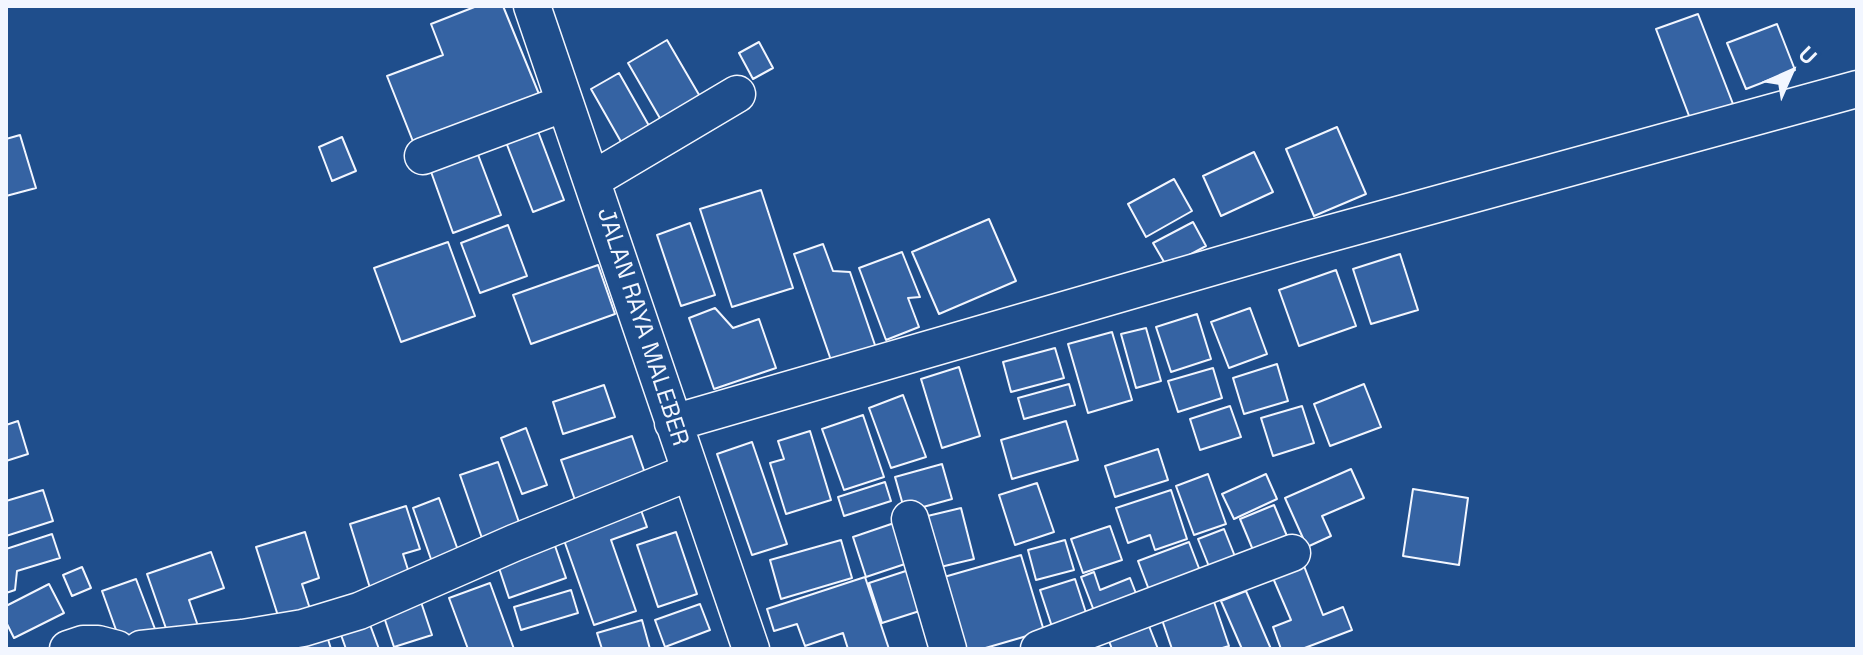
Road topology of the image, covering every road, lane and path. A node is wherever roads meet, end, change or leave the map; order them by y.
1 (532, 6) edge
2 (1857, 89) edge
3 (737, 94) dead end
4 (565, 103) junction
5 (423, 156) dead end
6 (592, 180) junction
7 (673, 423) junction
8 (690, 472) junction
9 (910, 519) dead end
10 (1292, 553) dead end
11 (68, 649) edge
12 (117, 649) edge
13 (141, 649) edge
14 (751, 649) edge
15 (948, 649) edge
16 (1039, 649) edge

1 - 4 street, JALAN RAYA MALEBER
2 - 7 street
3 - 6 street
4 - 5 street
4 - 6 street, JALAN RAYA MALEBER
6 - 7 street, JALAN RAYA MALEBER
7 - 8 street, JALAN RAYA MALEBER
8 - 13 street
8 - 14 street, JALAN RAYA MALEBER
9 - 15 street
10 - 16 street
11 - 12 street

